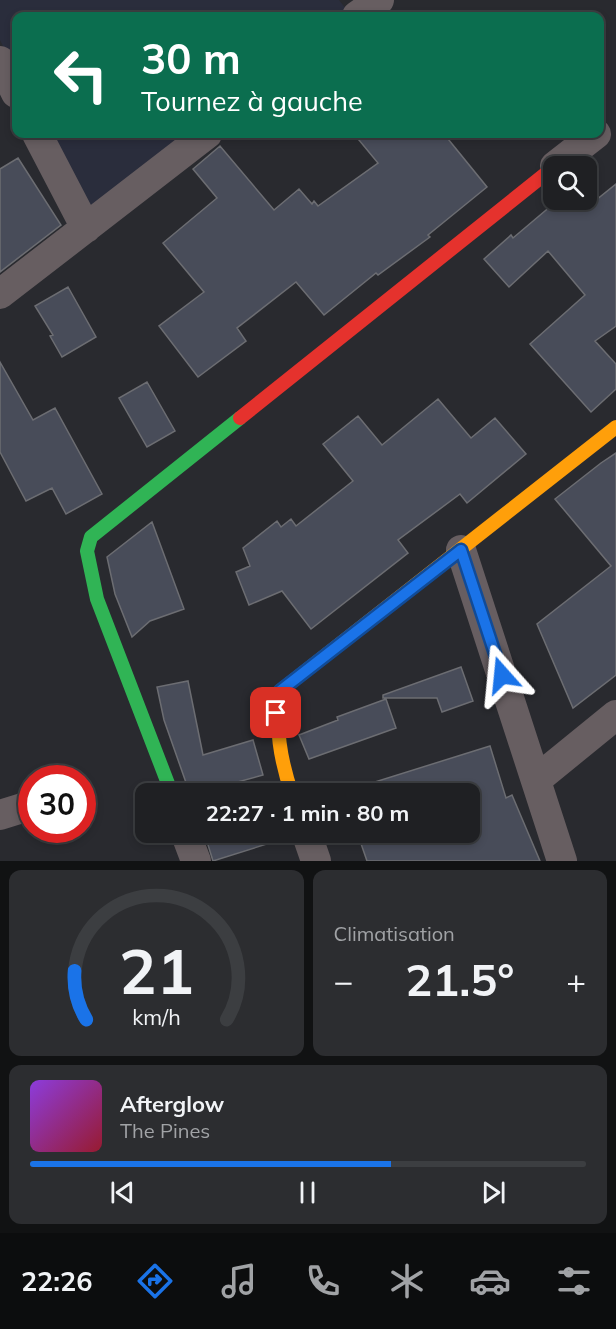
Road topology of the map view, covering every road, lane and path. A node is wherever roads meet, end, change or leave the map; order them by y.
1 (0, 61) edge
2 (12, 85) edge
3 (616, 117) edge
4 (604, 127) edge
5 (39, 138) edge
6 (202, 138) edge
7 (591, 138) edge
8 (568, 156) edge
9 (543, 176) edge
10 (86, 228) junction
11 (0, 294) edge
12 (616, 427) edge
13 (461, 550) junction
14 (616, 716) edge
15 (536, 780) junction
16 (168, 783) edge
17 (288, 783) edge
18 (18, 809) edge
19 (0, 815) edge
20 (189, 843) edge
21 (310, 843) edge
22 (195, 861) edge
23 (316, 861) edge
24 (562, 861) edge

1 - 2 street
3 - 4 street
5 - 10 street
6 - 10 street
7 - 8 street
9 - 16 street
10 - 11 street
12 - 13 street
13 - 15 street
13 - 17 street
14 - 15 street
15 - 24 street
18 - 19 street
20 - 22 street
21 - 23 street

